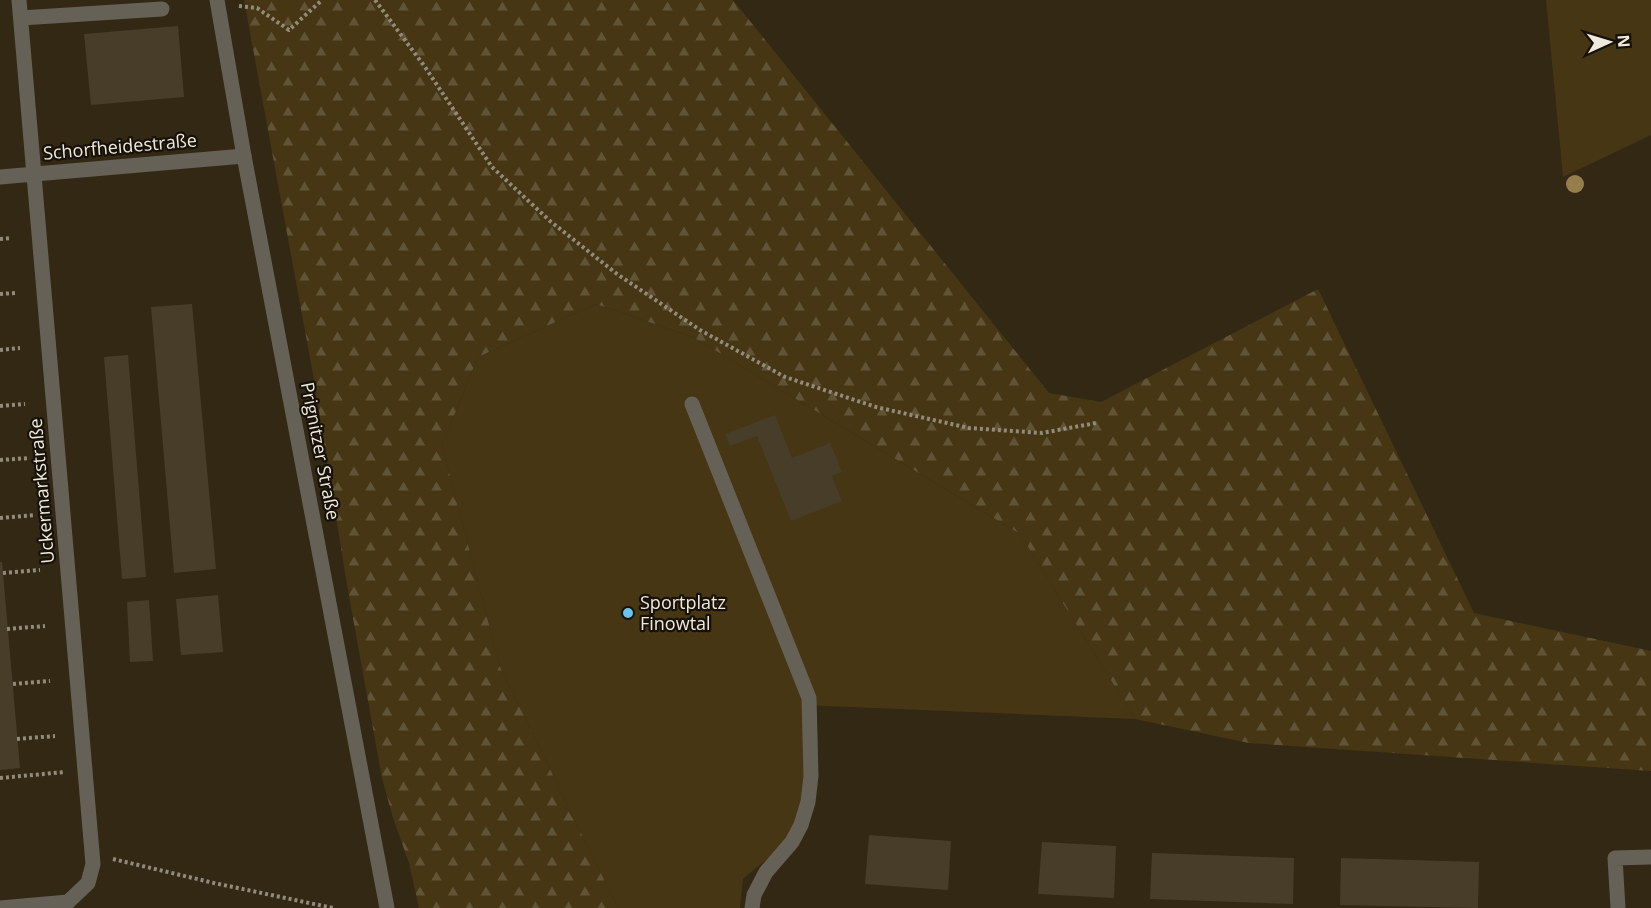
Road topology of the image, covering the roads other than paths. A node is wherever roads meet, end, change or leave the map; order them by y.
1 (19, 0) edge
2 (217, 2) edge
3 (116, 6) edge
4 (162, 9) dead end
5 (21, 18) junction
6 (244, 156) junction
7 (34, 174) junction
8 (0, 177) edge
9 (692, 404) dead end
10 (1651, 856) edge
11 (0, 908) edge
12 (387, 908) edge
13 (752, 908) edge
14 (1618, 908) edge

1 - 5 street, Uckermarkstraße
2 - 6 street, Prignitzer Straße
3 - 4 street
3 - 5 street
5 - 7 street, Uckermarkstraße
6 - 7 street, Schorfheidestraße
6 - 12 street, Prignitzer Straße
7 - 8 street, Schorfheidestraße
7 - 11 street, Uckermarkstraße
9 - 13 street
10 - 14 street

